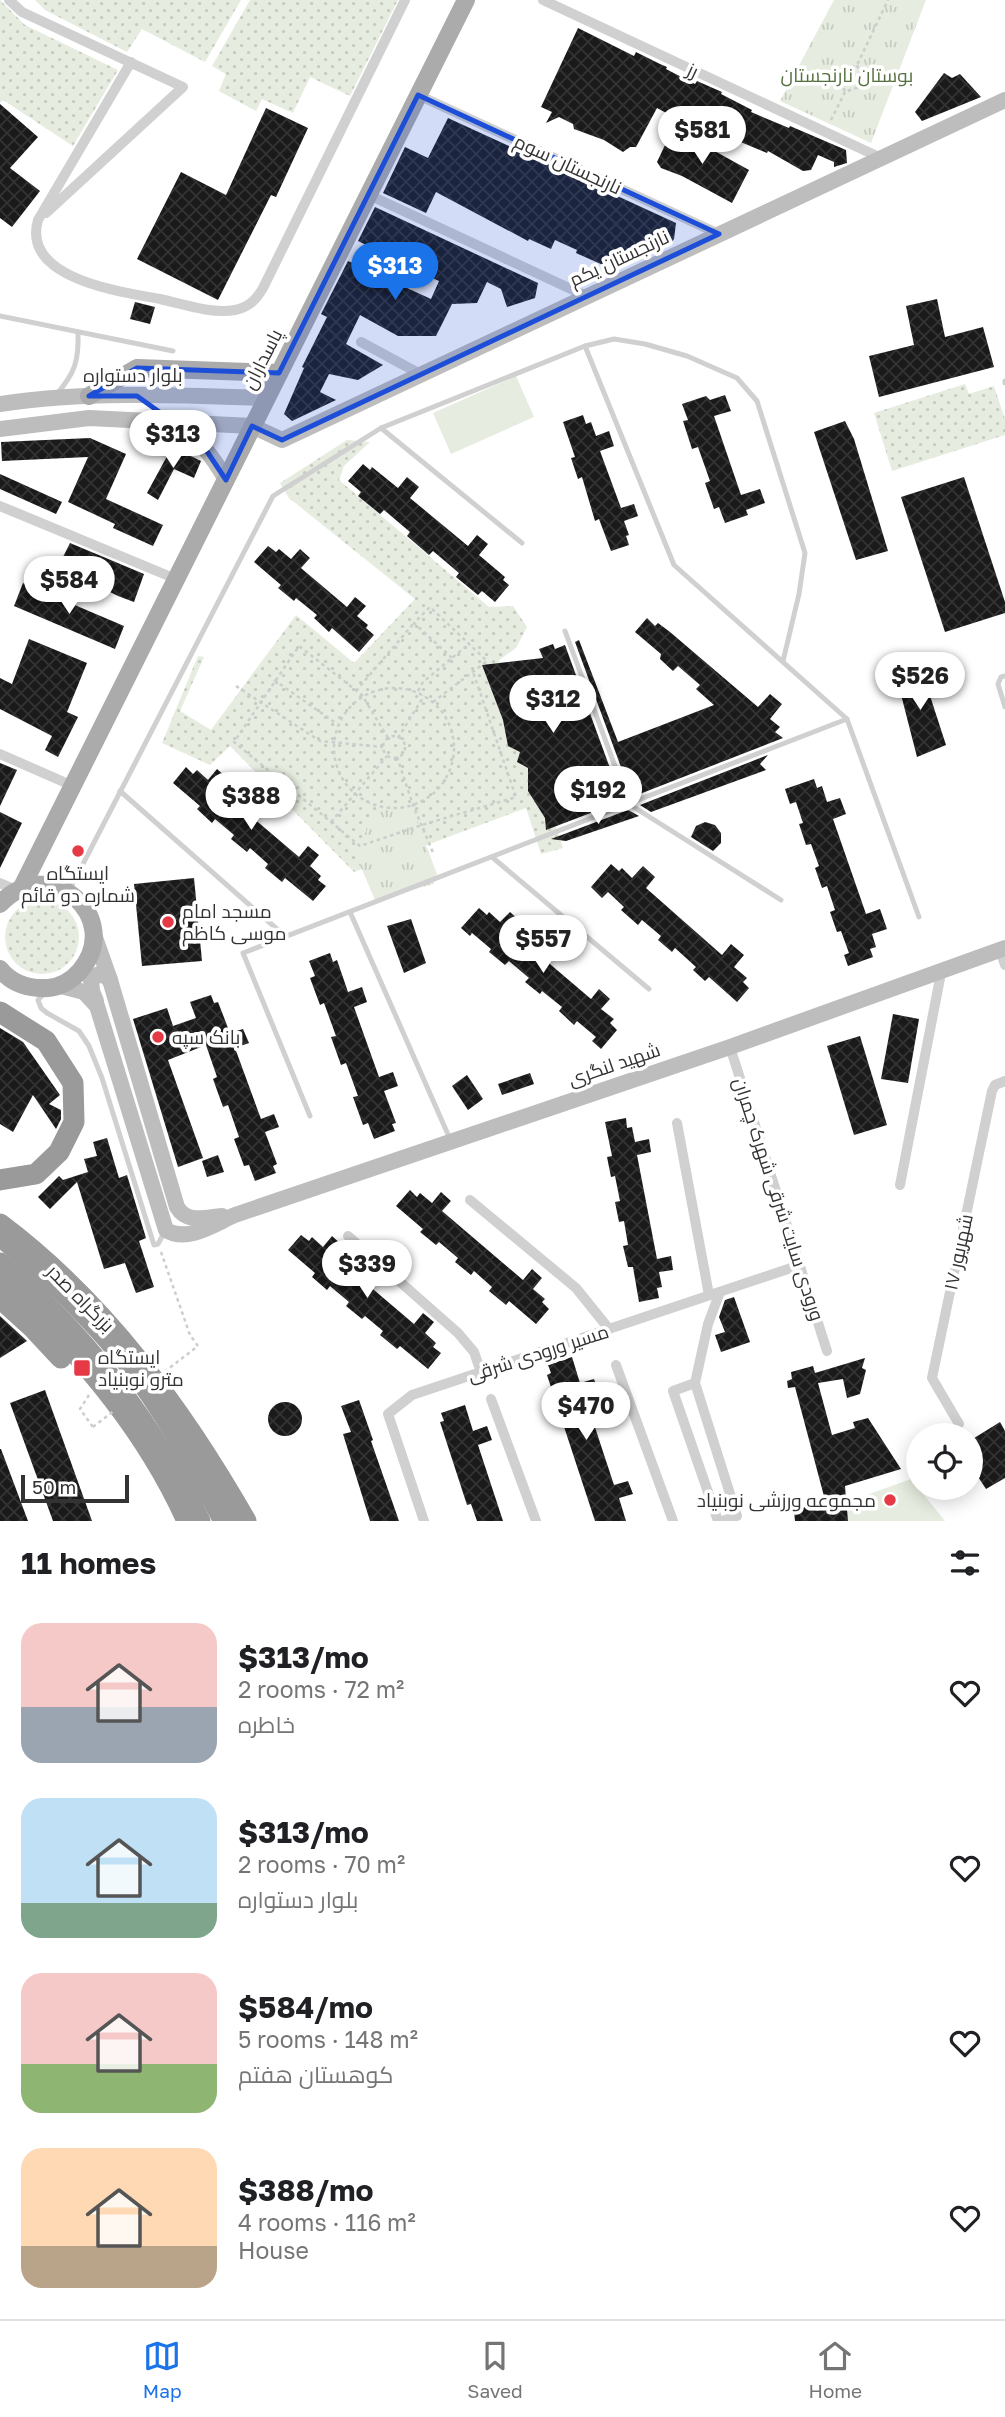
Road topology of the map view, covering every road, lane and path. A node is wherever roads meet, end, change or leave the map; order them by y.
1 (9, 0) edge
2 (405, 0) edge
3 (466, 0) edge
4 (543, 0) edge
5 (888, 0) edge
6 (131, 62) junction
7 (857, 65) junction
8 (845, 92) junction
9 (418, 95) junction
10 (1005, 100) edge
11 (825, 132) junction
12 (881, 158) junction
13 (369, 195) junction
14 (38, 220) junction
15 (719, 234) junction
16 (586, 296) junction
17 (0, 316) edge
18 (78, 332) junction
19 (361, 342) dead end
20 (585, 346) junction
21 (173, 351) dead end
22 (279, 373) junction
23 (422, 375) junction
24 (89, 396) junction
25 (206, 396) junction
26 (54, 397) junction
27 (266, 398) junction
28 (1, 403) edge
29 (175, 424) junction
30 (202, 424) junction
31 (252, 426) junction
32 (382, 428) junction
33 (0, 429) edge
34 (226, 480) junction
35 (0, 506) edge
36 (522, 543) dead end
37 (176, 579) junction
38 (414, 623) junction
39 (565, 631) dead end
40 (469, 644) junction
41 (453, 658) junction
42 (783, 662) junction
43 (473, 672) junction
44 (1005, 676) edge
45 (274, 680) junction
46 (236, 686) dead end
47 (356, 691) junction
48 (417, 692) junction
49 (362, 695) junction
50 (424, 696) junction
51 (261, 702) junction
52 (433, 702) junction
53 (1005, 707) edge
54 (847, 719) junction
55 (337, 724) junction
56 (388, 738) junction
57 (398, 738) junction
58 (333, 743) junction
59 (383, 747) junction
60 (0, 754) edge
61 (387, 756) junction
62 (397, 757) junction
63 (73, 786) junction
64 (120, 792) junction
65 (354, 794) junction
66 (629, 804) junction
67 (414, 805) junction
68 (331, 822) junction
69 (422, 825) junction
70 (435, 855) dead end
71 (492, 857) junction
72 (13, 887) edge
73 (69, 892) junction
74 (781, 900) dead end
75 (0, 904) edge
76 (350, 912) junction
77 (919, 917) dead end
78 (93, 932) junction
79 (286, 937) junction
80 (1003, 954) edge
81 (942, 968) junction
82 (0, 969) edge
83 (110, 980) junction
84 (8, 982) edge
85 (56, 987) junction
86 (649, 989) dead end
87 (97, 1006) junction
88 (0, 1012) edge
89 (730, 1047) junction
90 (1005, 1081) edge
91 (310, 1116) dead end
92 (677, 1123) dead end
93 (452, 1142) junction
94 (0, 1180) edge
95 (900, 1185) dead end
96 (470, 1200) dead end
97 (235, 1215) junction
98 (0, 1224) edge
99 (0, 1236) edge
100 (348, 1236) dead end
101 (162, 1237) junction
102 (0, 1263) edge
103 (800, 1265) junction
104 (0, 1278) edge
105 (714, 1294) junction
106 (0, 1298) edge
107 (609, 1329) junction
108 (198, 1346) dead end
109 (827, 1350) dead end
110 (616, 1365) dead end
111 (481, 1372) junction
112 (695, 1383) junction
113 (92, 1392) junction
114 (491, 1399) dead end
115 (957, 1423) edge
116 (93, 1427) dead end
117 (175, 1521) edge
118 (187, 1521) edge
119 (200, 1521) edge
120 (224, 1521) edge
121 (246, 1521) edge
122 (424, 1521) edge
123 (536, 1521) edge
124 (673, 1521) edge
125 (720, 1521) edge

1 - 6 street
2 - 14 street
3 - 9 main road, پاسداران
4 - 11 street, رز
5 - 7 path
6 - 14 street
6 - 14 street
7 - 8 path
7 - 8 path
8 - 11 path
9 - 13 main road, پاسداران
9 - 15 street, نارنجستان سوم
10 - 12 main road, نارنجستان یکم
11 - 12 street, رز
12 - 15 main road, نارنجستان یکم
13 - 16 street
13 - 22 main road, پاسداران
15 - 16 main road, نارنجستان یکم
16 - 23 main road, نارنجستان یکم
17 - 18 lane
18 - 21 lane
18 - 26 lane
19 - 23 street
20 - 32 lane
20 - 42 lane
20 - 42 lane
22 - 24 main road
22 - 27 main road, پاسداران
23 - 31 main road, نارنجستان یکم
24 - 25 main road, بلوار دستواره
24 - 26 main road, بلوار دستواره
25 - 27 main road, بلوار دستواره
25 - 30 main road
26 - 28 main road, بلوار دستواره
27 - 31 main road, پاسداران
29 - 30 main road
29 - 33 main road
29 - 34 main road
30 - 31 main road
31 - 34 main road, پاسداران
32 - 36 lane
32 - 64 lane
34 - 37 main road, پاسداران
35 - 37 street
37 - 63 main road, پاسداران
38 - 40 path
38 - 41 path
38 - 47 path
39 - 66 lane
40 - 41 path
40 - 43 path
41 - 48 path
42 - 54 lane
43 - 52 path
43 - 69 path
44 - 53 lane
45 - 47 path
45 - 51 path
45 - 55 path
46 - 51 path
47 - 49 path
48 - 49 path
48 - 50 path
49 - 55 path
49 - 56 path
50 - 52 path
50 - 57 path
51 - 58 path
51 - 68 path
52 - 67 path
54 - 66 lane
54 - 77 lane
55 - 58 path
56 - 57 path
56 - 59 path
57 - 62 path
58 - 59 path
58 - 65 path
59 - 61 path
60 - 63 street
61 - 62 path
61 - 65 path
62 - 67 path
63 - 72 main road, پاسداران
64 - 73 lane
64 - 79 lane
65 - 67 path
65 - 68 path
66 - 71 lane
66 - 74 lane
67 - 69 path
68 - 69 path
69 - 70 path
71 - 76 lane
71 - 86 lane
72 - 73 main road
72 - 75 main road
73 - 78 main road
76 - 79 lane
76 - 93 lane
78 - 83 main road, شهید لنگری
78 - 85 main road
79 - 91 lane
80 - 81 main road, شهید لنگری
81 - 89 main road, شهید لنگری
81 - 95 street
82 - 84 main road
83 - 87 main road
83 - 97 main road, شهید لنگری
84 - 85 main road
85 - 87 main road
85 - 101 lane
87 - 101 main road
88 - 94 highway
89 - 93 main road, شهید لنگری
89 - 103 street, ورودی سایت شرقی شهرک چمران
90 - 115 street, ۱۷ شهریور
92 - 105 street
93 - 97 main road, شهید لنگری
96 - 107 street
97 - 101 main road, شهید لنگری
98 - 121 highway, بزرگراه صدر
99 - 120 highway, bridge
100 - 111 street
101 - 108 path
102 - 119 highway, bridge
103 - 105 street, مسیر ورودی شرقی
103 - 109 street, ورودی سایت شرقی شهرک چمران
104 - 118 highway
105 - 107 street, مسیر ورودی شرقی
105 - 112 street
106 - 113 highway
107 - 111 street, مسیر ورودی شرقی
110 - 124 street
111 - 122 street, مسیر ورودی شرقی
112 - 125 street
112 - 125 street
113 - 116 path
113 - 117 highway
114 - 123 street

